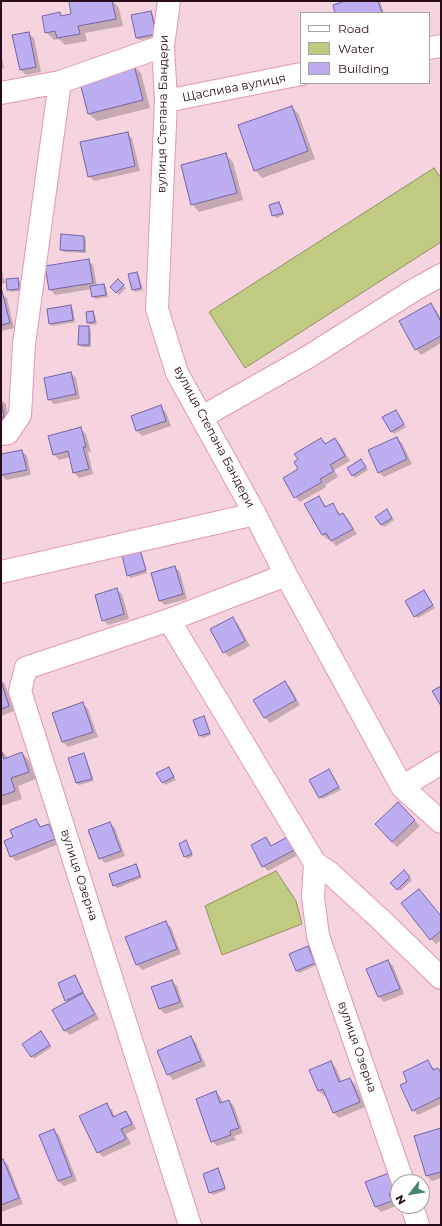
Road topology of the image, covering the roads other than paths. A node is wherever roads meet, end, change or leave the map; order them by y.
1 (168, 1) edge
2 (163, 46) junction
3 (441, 46) edge
4 (430, 48) edge
5 (300, 74) edge
6 (60, 82) junction
7 (1, 93) edge
8 (166, 101) junction
9 (441, 275) edge
10 (202, 417) junction
11 (1, 434) edge
12 (255, 514) junction
13 (1, 572) edge
14 (286, 575) junction
15 (169, 620) junction
16 (441, 763) edge
17 (402, 787) junction
18 (441, 822) edge
19 (315, 863) junction
20 (441, 978) edge
21 (400, 1174) edge
22 (415, 1214) edge
23 (190, 1225) edge
24 (418, 1225) edge

1 - 2 street, вулиця Степана Бандери
2 - 6 street
2 - 8 street, вулиця Степана Бандери
3 - 4 street
5 - 8 street, Щаслива вулиця
6 - 7 street
6 - 11 street
8 - 10 street, вулиця Степана Бандери
9 - 10 street
10 - 12 street, вулиця Степана Бандери
12 - 13 street
12 - 14 street, вулиця Степана Бандери
14 - 15 street, вулиця Озерна
14 - 17 street, вулиця Степана Бандери
15 - 19 street
15 - 23 street, вулиця Озерна
16 - 17 street
17 - 18 street, вулиця Степана Бандери
19 - 20 street
19 - 21 street, вулиця Озерна
22 - 24 street

